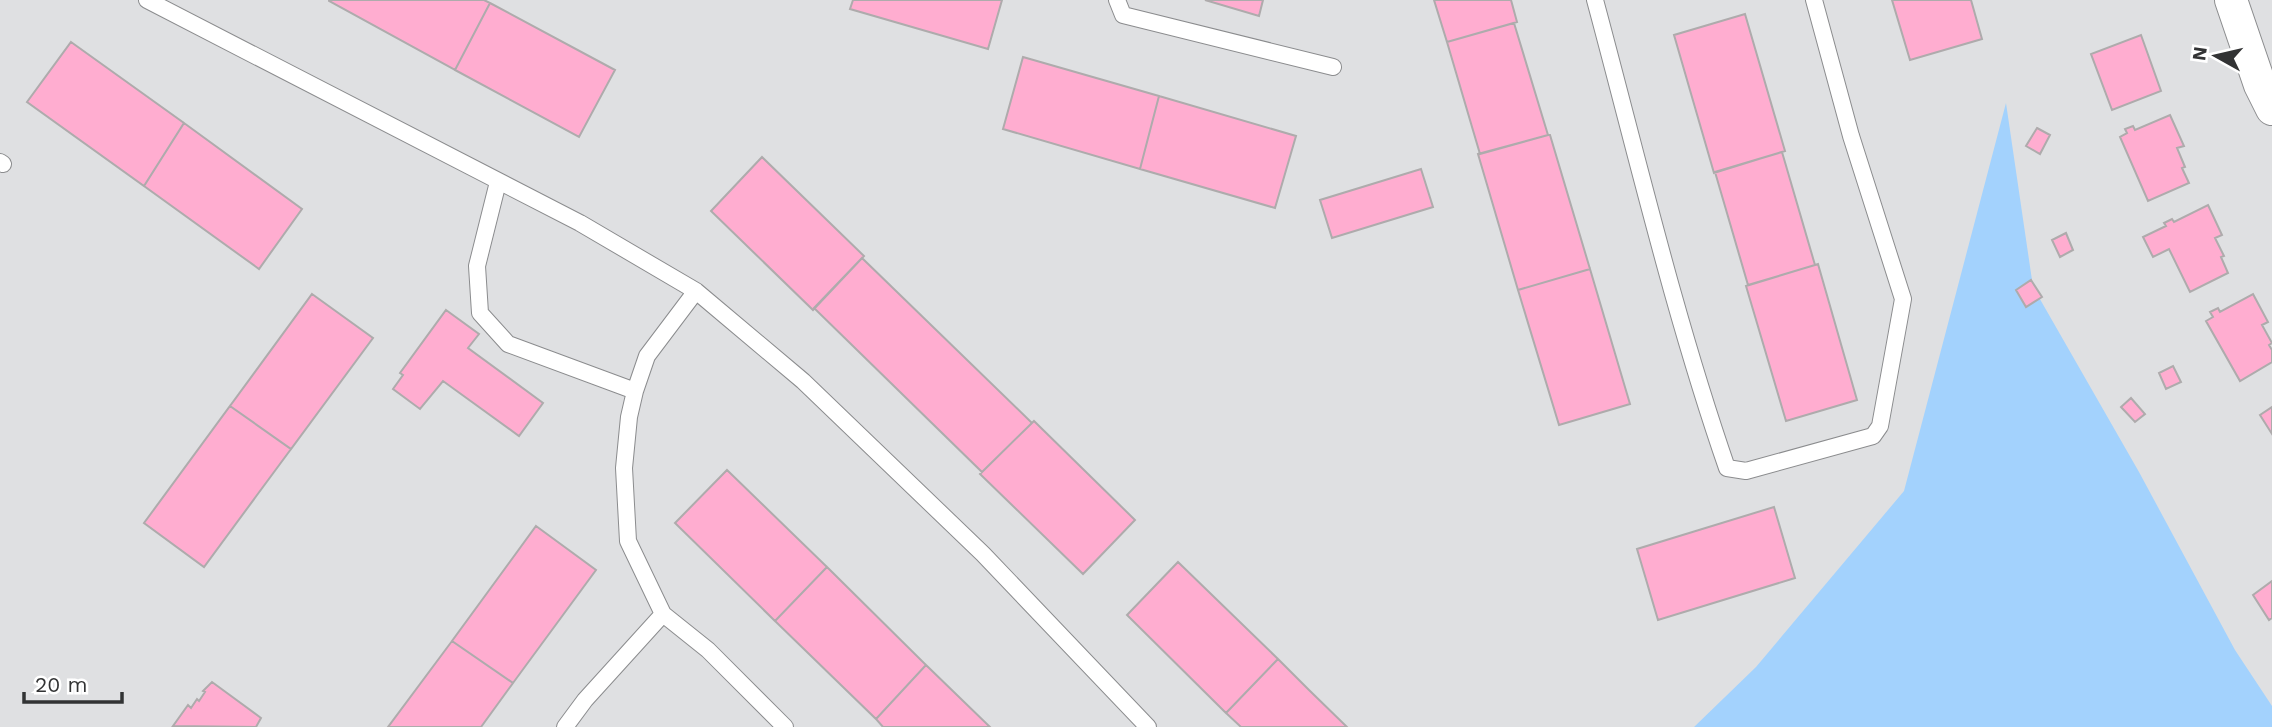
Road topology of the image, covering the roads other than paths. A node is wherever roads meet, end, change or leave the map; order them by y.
1 (147, 0) edge
2 (1117, 0) edge
3 (1595, 0) edge
4 (1814, 0) edge
5 (2231, 0) edge
6 (174, 7) edge
7 (1334, 67) dead end
8 (2272, 109) edge
9 (498, 182) junction
10 (696, 291) junction
11 (635, 391) junction
12 (663, 614) junction
13 (565, 727) edge
14 (785, 727) edge
15 (1148, 727) edge

1 - 6 lane
2 - 7 lane
3 - 4 lane
5 - 8 street
6 - 9 lane
9 - 10 lane
9 - 11 lane
10 - 11 lane
10 - 15 lane
11 - 12 lane
12 - 13 lane
12 - 14 lane

